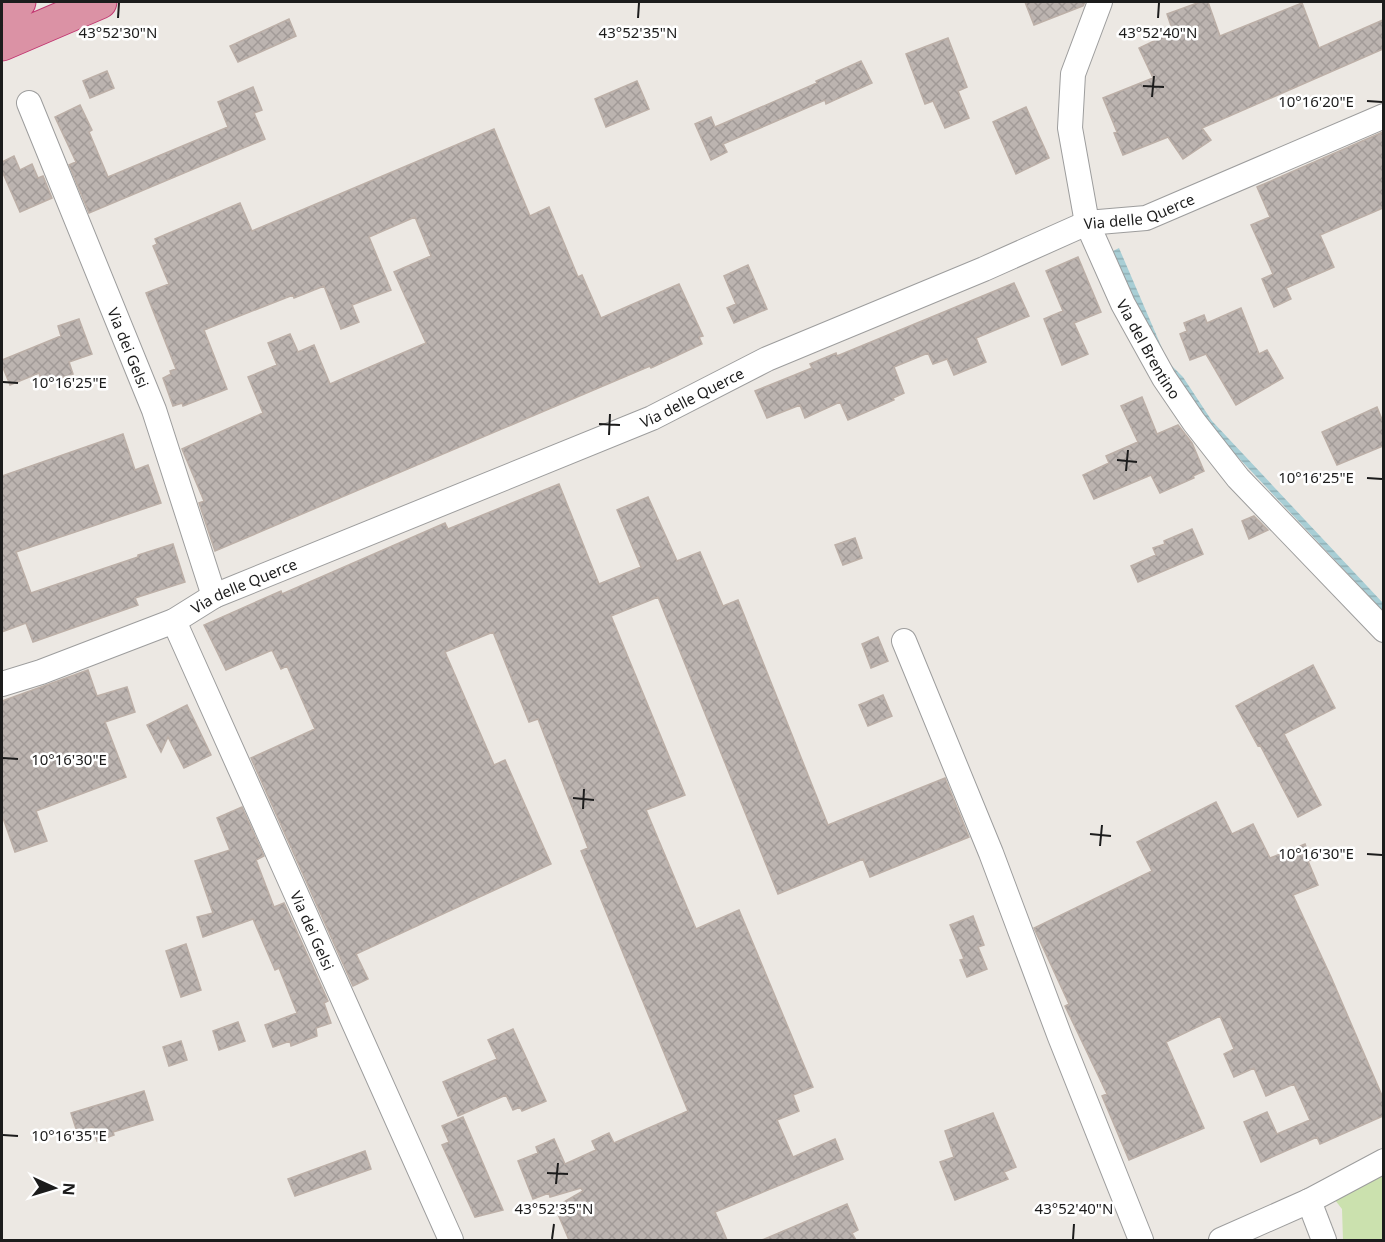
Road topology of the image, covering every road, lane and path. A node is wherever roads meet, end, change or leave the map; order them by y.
1 (18, 2) edge
2 (100, 2) edge
3 (1100, 2) edge
4 (2, 9) edge
5 (2, 44) edge
6 (29, 103) dead end
7 (1383, 116) edge
8 (1087, 223) junction
9 (214, 596) junction
10 (174, 621) junction
11 (1383, 630) edge
12 (904, 641) dead end
13 (2, 684) edge
14 (1383, 1161) edge
15 (1309, 1201) junction
16 (451, 1240) edge
17 (1141, 1240) edge
18 (1221, 1240) edge
19 (1324, 1240) edge

1 - 4 highway
2 - 5 highway
3 - 8 street, Via del Brentino
6 - 9 street, Via dei Gelsi
7 - 8 street, Via delle Querce
8 - 9 street, Via delle Querce
8 - 11 street, Via del Brentino
9 - 10 street, Via delle Querce
10 - 13 street, Via delle Querce
10 - 16 street, Via dei Gelsi
12 - 17 street
14 - 15 street
15 - 18 street
15 - 19 street

